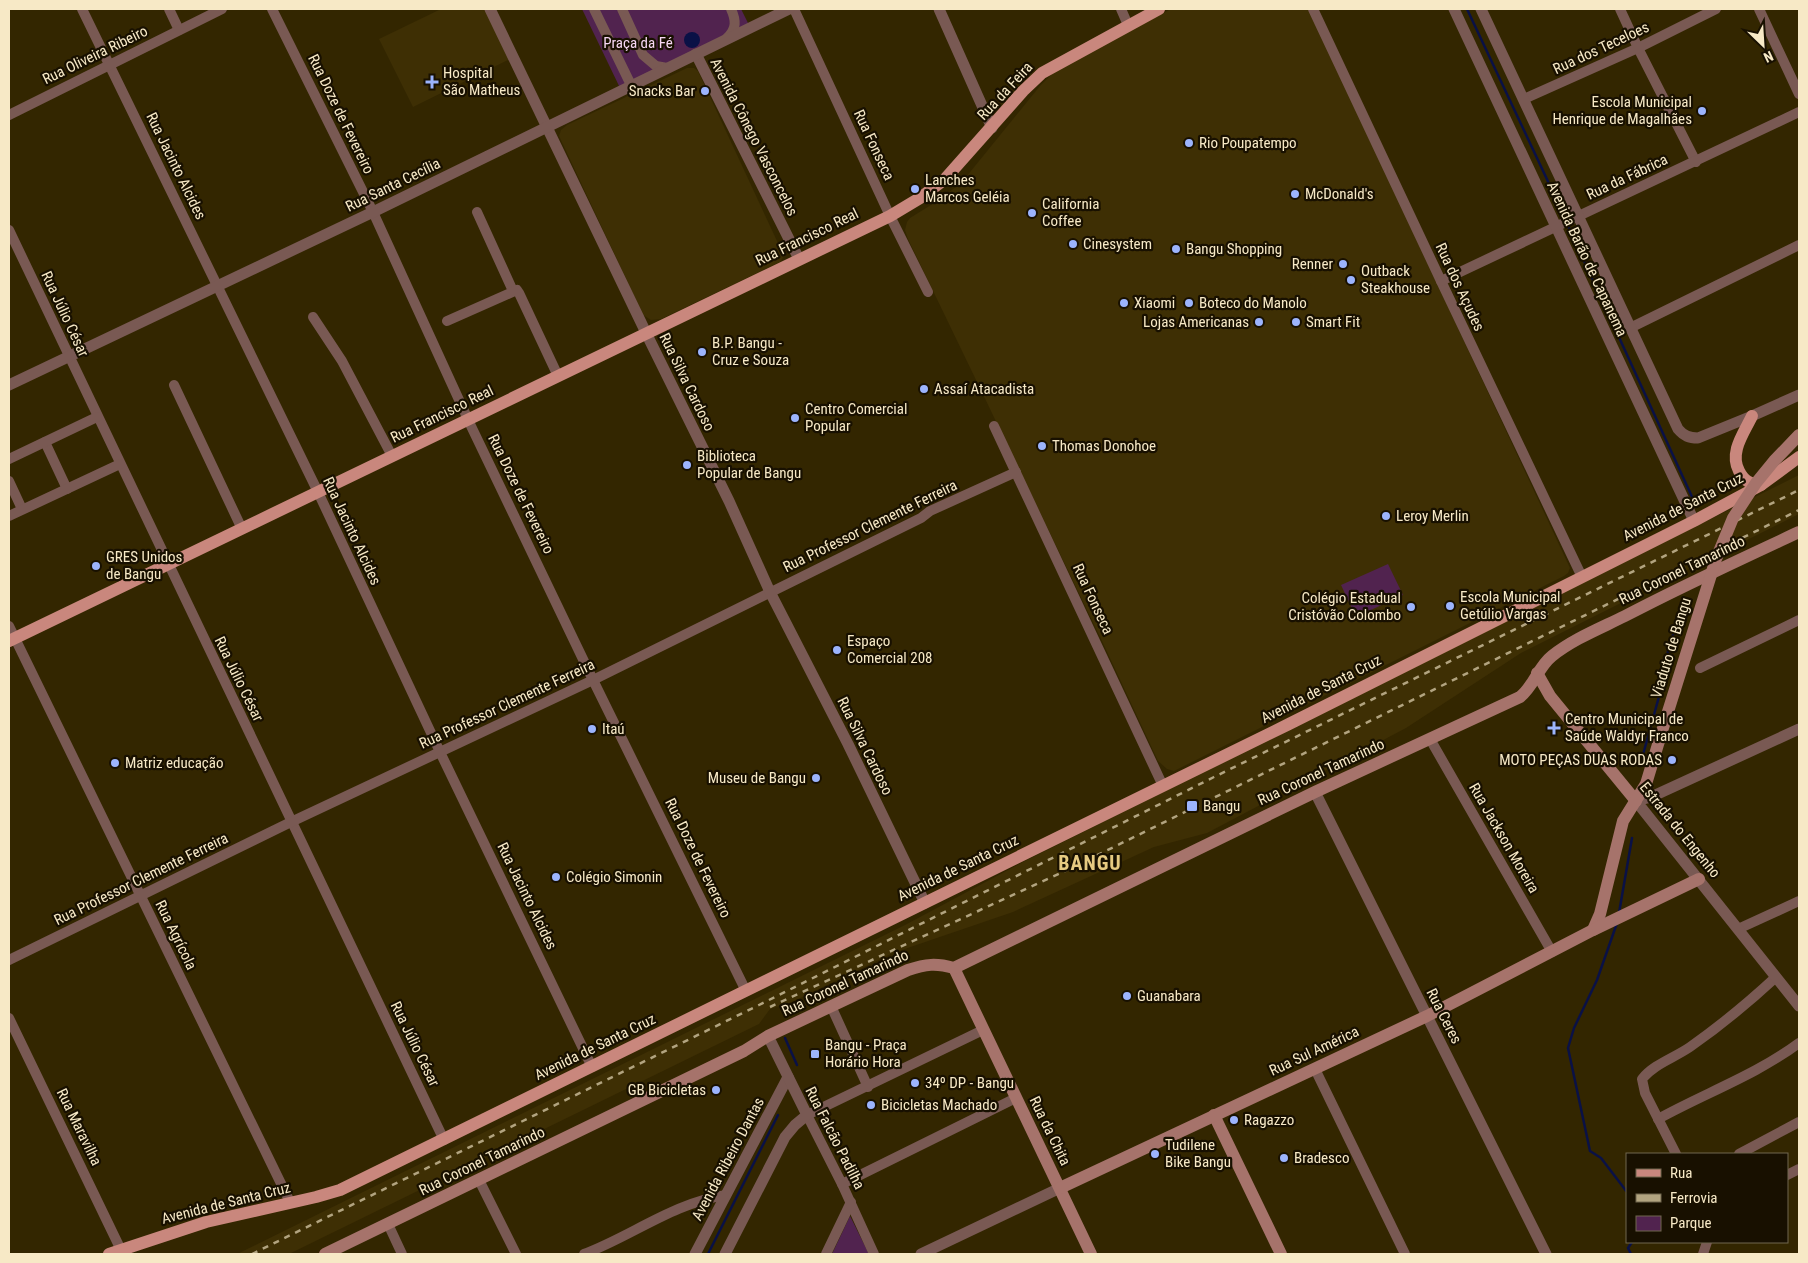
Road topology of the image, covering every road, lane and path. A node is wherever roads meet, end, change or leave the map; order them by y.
1 (82, 9) edge
2 (168, 9) edge
3 (222, 9) edge
4 (272, 9) edge
5 (490, 9) edge
6 (594, 9) edge
7 (622, 9) edge
8 (731, 9) edge
9 (788, 9) edge
10 (794, 9) edge
11 (939, 9) edge
12 (1120, 9) edge
13 (1158, 9) edge
14 (1314, 9) edge
15 (1454, 9) edge
16 (1480, 9) edge
17 (1620, 9) edge
18 (1716, 9) edge
19 (1759, 9) edge
20 (1128, 25) junction
21 (179, 30) junction
22 (728, 38) junction
23 (1638, 48) junction
24 (696, 54) junction
25 (109, 65) junction
26 (667, 68) junction
27 (631, 85) junction
28 (1799, 94) edge
29 (1524, 99) junction
30 (1799, 112) edge
31 (9, 115) edge
32 (546, 126) junction
33 (992, 128) junction
34 (1696, 162) junction
35 (373, 212) junction
36 (477, 212) dead end
37 (1579, 215) junction
38 (890, 216) junction
39 (1555, 226) junction
40 (9, 230) edge
41 (1799, 244) edge
42 (799, 260) junction
43 (1441, 281) junction
44 (218, 286) junction
45 (513, 290) junction
46 (928, 292) dead end
47 (313, 316) dead end
48 (447, 321) dead end
49 (1630, 328) junction
50 (646, 333) junction
51 (68, 357) junction
52 (558, 376) junction
53 (9, 385) edge
54 (174, 385) dead end
55 (1799, 395) edge
56 (1752, 416) junction
57 (97, 417) junction
58 (468, 419) junction
59 (994, 426) dead end
60 (1799, 435) edge
61 (45, 442) junction
62 (392, 456) junction
63 (1799, 457) edge
64 (9, 459) edge
65 (120, 464) junction
66 (1016, 472) junction
67 (9, 480) edge
68 (1761, 485) junction
69 (67, 489) junction
70 (318, 492) junction
71 (22, 509) junction
72 (9, 516) edge
73 (1694, 521) junction
74 (242, 529) junction
75 (1799, 532) edge
76 (167, 564) junction
77 (1582, 577) junction
78 (770, 592) junction
79 (1799, 620) edge
80 (9, 626) edge
81 (12, 640) edge
82 (1700, 668) dead end
83 (1537, 673) junction
84 (593, 680) junction
85 (1799, 729) edge
86 (1430, 739) junction
87 (440, 752) junction
88 (1163, 786) junction
89 (1315, 792) junction
90 (1636, 801) junction
91 (291, 822) junction
92 (1699, 879) junction
93 (141, 897) junction
94 (1799, 901) edge
95 (925, 903) junction
96 (1738, 928) junction
97 (1593, 930) junction
98 (1552, 952) junction
99 (9, 960) edge
100 (954, 968) junction
101 (1776, 977) junction
102 (746, 991) junction
103 (831, 1006) junction
104 (1799, 1006) edge
105 (1427, 1016) junction
106 (9, 1018) edge
107 (983, 1030) junction
108 (768, 1036) junction
109 (1799, 1043) edge
110 (592, 1067) junction
111 (1315, 1069) junction
112 (788, 1077) junction
113 (868, 1087) junction
114 (1016, 1098) junction
115 (807, 1115) junction
116 (1214, 1115) junction
117 (1658, 1118) junction
118 (1799, 1122) edge
119 (444, 1140) junction
120 (1676, 1153) edge
121 (1741, 1153) edge
122 (479, 1180) junction
123 (842, 1184) junction
124 (1060, 1188) junction
125 (726, 1195) junction
126 (290, 1202) junction
127 (851, 1202) junction
128 (388, 1224) junction
129 (121, 1250) junction
130 (589, 1253) edge
131 (109, 1254) edge
132 (325, 1254) edge
133 (402, 1254) edge
134 (516, 1254) edge
135 (695, 1254) edge
136 (725, 1254) edge
137 (826, 1254) edge
138 (874, 1254) edge
139 (921, 1254) edge
140 (1091, 1254) edge
141 (1281, 1254) edge
142 (1405, 1254) edge
143 (1546, 1254) edge

1 - 25 street, Rua Jacinto Alcides
2 - 21 street
3 - 21 street, Rua Oliveira Ribeiro
4 - 35 street, Rua Doze de Fevereiro
5 - 32 street, Rua Silva Cardoso
6 - 27 street
7 - 26 street
8 - 22 street
9 - 22 street, Rua Santa Cecília
10 - 38 street, Rua Fonseca
11 - 33 street
12 - 20 street
13 - 20 main road, Rua da Feira
14 - 43 street, Rua dos Açudes
15 - 39 street, Avenida Barão de Capanema
16 - 29 street, Avenida Barão de Capanema
17 - 23 street
18 - 23 street, Rua dos Teceloes
19 - 28 street
20 - 33 main road, Rua da Feira
21 - 25 street, Rua Oliveira Ribeiro
22 - 24 street, Rua Santa Cecília
23 - 29 street, Rua dos Teceloes
23 - 34 street
24 - 26 street, Rua Santa Cecília
24 - 42 street, Avenida Cônego Vasconcelos
25 - 31 street, Rua Oliveira Ribeiro
25 - 44 street, Rua Jacinto Alcides
26 - 27 street, Rua Santa Cecília
27 - 32 street, Rua Santa Cecília
29 - 37 street, Avenida Barão de Capanema
30 - 34 street, Rua da Fábrica
32 - 35 street, Rua Santa Cecília
32 - 50 street, Rua Silva Cardoso
33 - 38 main road, Rua da Feira
34 - 37 street, Rua da Fábrica
35 - 44 street, Rua Santa Cecília
35 - 58 street, Rua Doze de Fevereiro
36 - 45 street
37 - 39 street, Rua da Fábrica
37 - 49 street, Avenida Barão de Capanema
38 - 42 main road, Rua Francisco Real
38 - 46 street, Rua Fonseca
39 - 43 street, Rua da Fábrica
39 - 73 street, Avenida Barão de Capanema
40 - 51 street, Rua Júlio César
41 - 49 street
42 - 50 main road, Rua Francisco Real
43 - 77 street, Rua dos Açudes
44 - 51 street, Rua Santa Cecília
44 - 70 street, Rua Jacinto Alcides
45 - 48 street
45 - 52 street
47 - 62 street
49 - 56 street, Avenida Barão de Capanema
50 - 52 main road, Rua Francisco Real
50 - 78 street, Rua Silva Cardoso
51 - 53 street, Rua Santa Cecília
51 - 57 street, Rua Júlio César
52 - 58 main road, Rua Francisco Real
54 - 74 street
55 - 56 street
56 - 68 main road
57 - 61 street
57 - 65 street, Rua Júlio César
58 - 62 main road, Rua Francisco Real
58 - 84 street, Rua Doze de Fevereiro
59 - 66 street, Rua Fonseca
60 - 90 main road, Viaduto de Bangu, bridge
61 - 64 street
61 - 69 street
62 - 70 main road, Rua Francisco Real
63 - 68 main road, Avenida de Santa Cruz
65 - 69 street
65 - 76 street, Rua Júlio César
66 - 78 street, Rua Professor Clemente Ferreira
66 - 88 street, Rua Fonseca
67 - 71 street
68 - 73 main road, Avenida de Santa Cruz
69 - 71 street
70 - 74 main road, Rua Francisco Real
70 - 87 street, Rua Jacinto Alcides
71 - 72 street
73 - 77 main road, Avenida de Santa Cruz
74 - 76 main road, Rua Francisco Real
75 - 83 main road, Rua Coronel Tamarindo
76 - 81 main road, Rua Francisco Real
76 - 91 street, Rua Júlio César
77 - 88 main road, Avenida de Santa Cruz
78 - 84 street, Rua Professor Clemente Ferreira
78 - 95 street, Rua Silva Cardoso
79 - 82 street
80 - 81 street, Rua Agrícola
81 - 93 street, Rua Agrícola
83 - 86 main road, Rua Coronel Tamarindo
83 - 90 main road, Estrada do Engenho
84 - 87 street, Rua Professor Clemente Ferreira
84 - 102 street, Rua Doze de Fevereiro
85 - 90 street
86 - 89 main road, Rua Coronel Tamarindo
86 - 98 street, Rua Jackson Moreira
87 - 91 street, Rua Professor Clemente Ferreira
87 - 110 street, Rua Jacinto Alcides
88 - 95 main road, Avenida de Santa Cruz
89 - 100 main road, Rua Coronel Tamarindo
89 - 105 street, Rua Ceres
90 - 92 street, Estrada do Engenho
90 - 97 main road
91 - 93 street, Rua Professor Clemente Ferreira
91 - 119 street, Rua Júlio César
92 - 96 street, Estrada do Engenho
92 - 97 main road, Rua Sul América
93 - 99 street, Rua Professor Clemente Ferreira
93 - 126 street, Rua Agrícola
94 - 96 street
95 - 102 main road, Avenida de Santa Cruz
96 - 101 street, Estrada do Engenho
97 - 98 main road, Rua Sul América
98 - 105 main road, Rua Sul América
100 - 103 main road, Rua Coronel Tamarindo
100 - 107 main road, Rua da Chita
101 - 104 street, Estrada do Engenho
101 - 117 street
102 - 110 main road, Avenida de Santa Cruz
103 - 108 main road, Rua Coronel Tamarindo
103 - 113 street
105 - 111 main road, Rua Sul América
105 - 143 street, Rua Ceres
106 - 129 street, Rua Maravilha
107 - 113 street
107 - 114 main road, Rua da Chita
108 - 112 street, Rua Falcão Padilha
108 - 122 main road, Rua Coronel Tamarindo
109 - 117 street
110 - 119 main road, Avenida de Santa Cruz
111 - 116 main road, Rua Sul América
111 - 142 street
112 - 115 street, Rua Falcão Padilha
112 - 125 street, Avenida Ribeiro Dantas
113 - 115 street
114 - 123 street
114 - 124 main road, Rua da Chita
115 - 123 street, Rua Falcão Padilha
115 - 136 street
116 - 124 main road, Rua Sul América
116 - 141 main road
117 - 120 street
118 - 121 street
119 - 126 main road, Avenida de Santa Cruz
122 - 128 main road, Rua Coronel Tamarindo
122 - 134 street
123 - 127 street, Rua Falcão Padilha
124 - 139 street, Rua Sul América
124 - 140 main road, Rua da Chita
125 - 130 street
125 - 135 street, Avenida Ribeiro Dantas
126 - 129 main road, Avenida de Santa Cruz
127 - 137 street
127 - 138 street, Rua Falcão Padilha
128 - 132 main road, Rua Coronel Tamarindo
128 - 133 street
129 - 131 main road, Avenida de Santa Cruz

